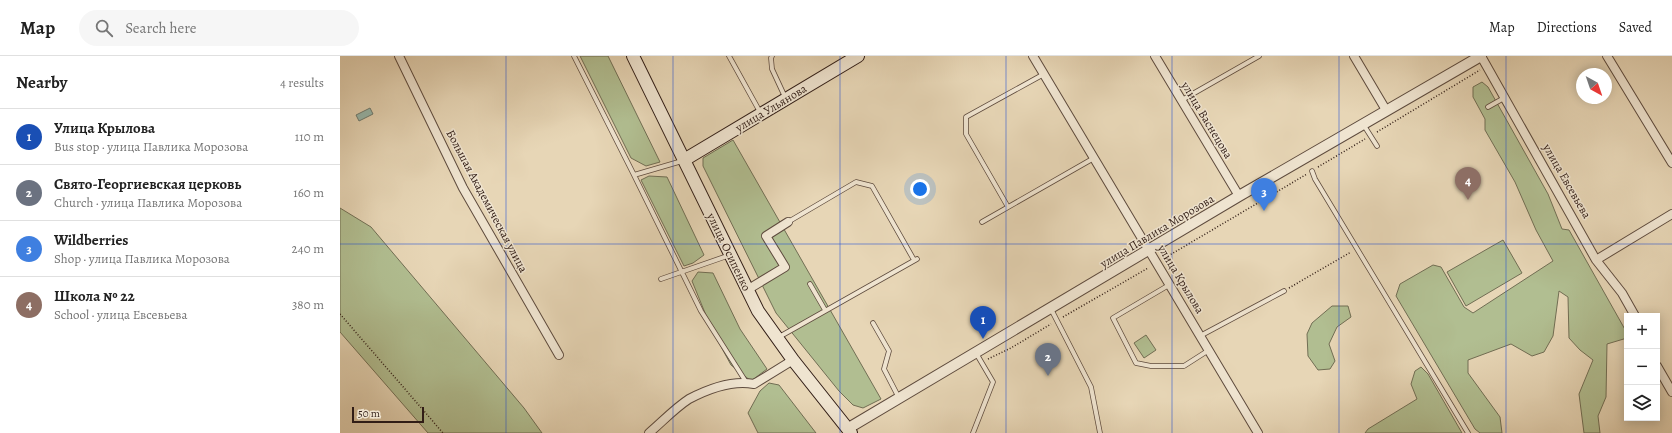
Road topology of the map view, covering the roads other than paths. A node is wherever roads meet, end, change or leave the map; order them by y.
1 (398, 56) edge
2 (574, 56) edge
3 (633, 56) edge
4 (729, 56) edge
5 (772, 56) edge
6 (1033, 56) edge
7 (1155, 56) edge
8 (1259, 56) edge
9 (1354, 56) edge
10 (1481, 56) edge
11 (1608, 56) edge
12 (853, 57) edge
13 (1044, 74) junction
14 (1504, 98) junction
15 (786, 99) junction
16 (1182, 101) junction
17 (1488, 107) dead end
18 (1386, 110) junction
19 (761, 114) junction
20 (1363, 124) junction
21 (1378, 146) dead end
22 (1094, 158) junction
23 (684, 160) junction
24 (1672, 164) edge
25 (1312, 171) road end
26 (634, 176) junction
27 (1239, 196) junction
28 (1008, 207) junction
29 (1672, 214) edge
30 (788, 222) joint
31 (982, 222) dead end
32 (1150, 251) junction
33 (730, 255) junction
34 (1596, 260) junction
35 (681, 272) junction
36 (661, 279) dead end
37 (810, 284) dead end
38 (1170, 284) junction
39 (747, 290) junction
40 (1284, 291) road end
41 (1051, 309) junction
42 (825, 310) junction
43 (1633, 313) edge
44 (873, 323) dead end
45 (1200, 336) junction
46 (777, 338) junction
47 (1209, 350) junction
48 (976, 353) junction
49 (559, 355) dead end
50 (793, 360) junction
51 (1660, 371) edge
52 (746, 382) junction
53 (1672, 392) edge
54 (899, 399) junction
55 (849, 431) edge
56 (649, 433) edge
57 (972, 433) edge
58 (1100, 433) edge
59 (1258, 433) edge
60 (1468, 433) edge

1 - 49 street, Большая Академическая улица
2 - 26 lane
3 - 23 main road, улица Осипенко
4 - 19 lane
5 - 15 lane
6 - 13 street, улица Крылова
7 - 16 street, улица Васнецова
8 - 16 lane
9 - 18 street
10 - 14 street, улица Евсевьева
10 - 18 street, улица Павлика Морозова
11 - 24 street
12 - 15 main road, улица Ульянова
13 - 22 street, улица Крылова
13 - 28 lane
14 - 17 lane
14 - 34 street, улица Евсевьева
15 - 19 main road, улица Ульянова
16 - 27 street, улица Васнецова
18 - 20 street, улица Павлика Морозова
19 - 23 main road, улица Ульянова
20 - 21 lane
20 - 27 street, улица Павлика Морозова
22 - 28 lane
22 - 32 street, улица Крылова
23 - 26 lane
23 - 33 main road, улица Осипенко
25 - 60 lane
26 - 35 lane
27 - 32 street, улица Павлика Морозова
28 - 31 lane
29 - 34 street
30 - 39 street
30 - 42 lane
32 - 38 street, улица Крылова
32 - 41 street, улица Павлика Морозова
33 - 35 lane
33 - 39 main road, улица Осипенко
34 - 43 street, улица Евсевьева
35 - 36 lane
35 - 52 lane
37 - 42 lane
38 - 45 street, улица Крылова
38 - 47 lane
39 - 46 main road, улица Осипенко
40 - 45 lane
41 - 48 street, улица Павлика Морозова
41 - 58 lane
42 - 46 lane
44 - 54 lane
45 - 47 street, улица Крылова
46 - 50 main road, улица Осипенко
47 - 59 street, улица Крылова
48 - 54 street, улица Павлика Морозова
48 - 57 lane
50 - 52 street
50 - 55 main road, улица Осипенко
51 - 53 street
52 - 56 street
54 - 55 street, улица Павлика Морозова

